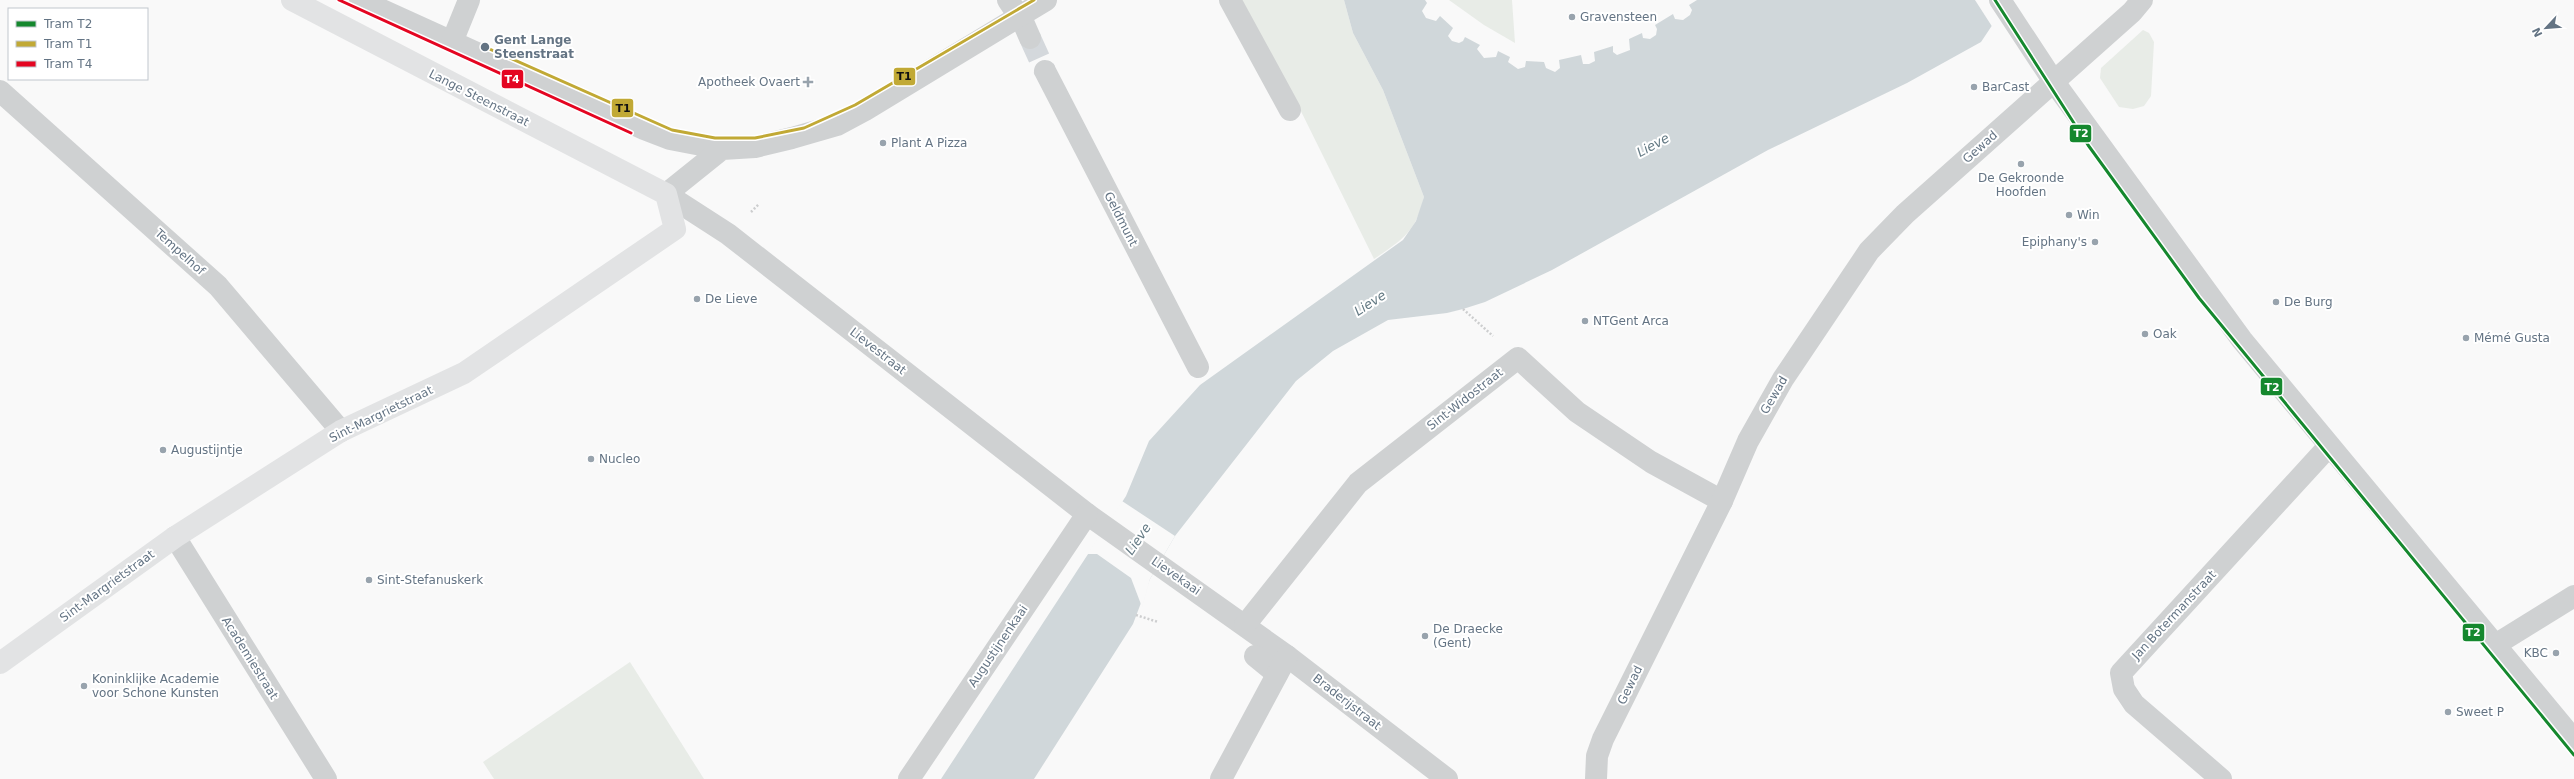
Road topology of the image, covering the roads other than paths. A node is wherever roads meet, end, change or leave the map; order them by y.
1 (292, 0) edge
2 (360, 0) edge
3 (469, 0) edge
4 (1046, 0) edge
5 (1230, 0) edge
6 (2142, 0) edge
7 (2005, 7) edge
8 (1014, 9) edge
9 (1030, 38) tunnel mouth
10 (452, 42) junction
11 (1045, 71) tunnel mouth
12 (2054, 82) junction
13 (0, 91) edge
14 (1290, 110) dead end
15 (722, 149) junction
16 (666, 194) junction
17 (1198, 367) dead end
18 (341, 431) junction
19 (2329, 446) junction
20 (1722, 501) junction
21 (1087, 514) junction
22 (175, 537) junction
23 (2574, 596) edge
24 (1245, 625) junction
25 (2495, 645) junction
26 (1255, 656) dead end
27 (0, 663) edge
28 (1282, 665) junction
29 (2574, 740) edge
30 (1594, 778) edge
31 (326, 779) edge
32 (909, 779) edge
33 (1221, 779) edge
34 (1447, 779) edge
35 (2221, 779) edge

1 - 16 street, Lange Steenstraat
2 - 10 street
3 - 10 street
4 - 8 street
5 - 14 street
6 - 12 street, Gewad
7 - 12 street
8 - 9 street
8 - 15 street
10 - 15 street
11 - 17 street, Geldmunt
12 - 19 street
12 - 20 street, Gewad
13 - 18 street, Tempelhof
15 - 16 street
16 - 18 street, Sint-Margrietstraat
16 - 21 street, Lievestraat
18 - 22 street, Sint-Margrietstraat
19 - 25 street
19 - 35 street, Jan Botermanstraat
20 - 24 street, Sint-Widostraat
20 - 30 street, Gewad
21 - 24 street, Lievekaai
21 - 32 street, Augustijnenkaai
22 - 27 street, Sint-Margrietstraat
22 - 31 street, Academiestraat
23 - 25 street
24 - 28 street, Braderijstraat
25 - 29 street
26 - 28 street
28 - 33 street
28 - 34 street, Braderijstraat

